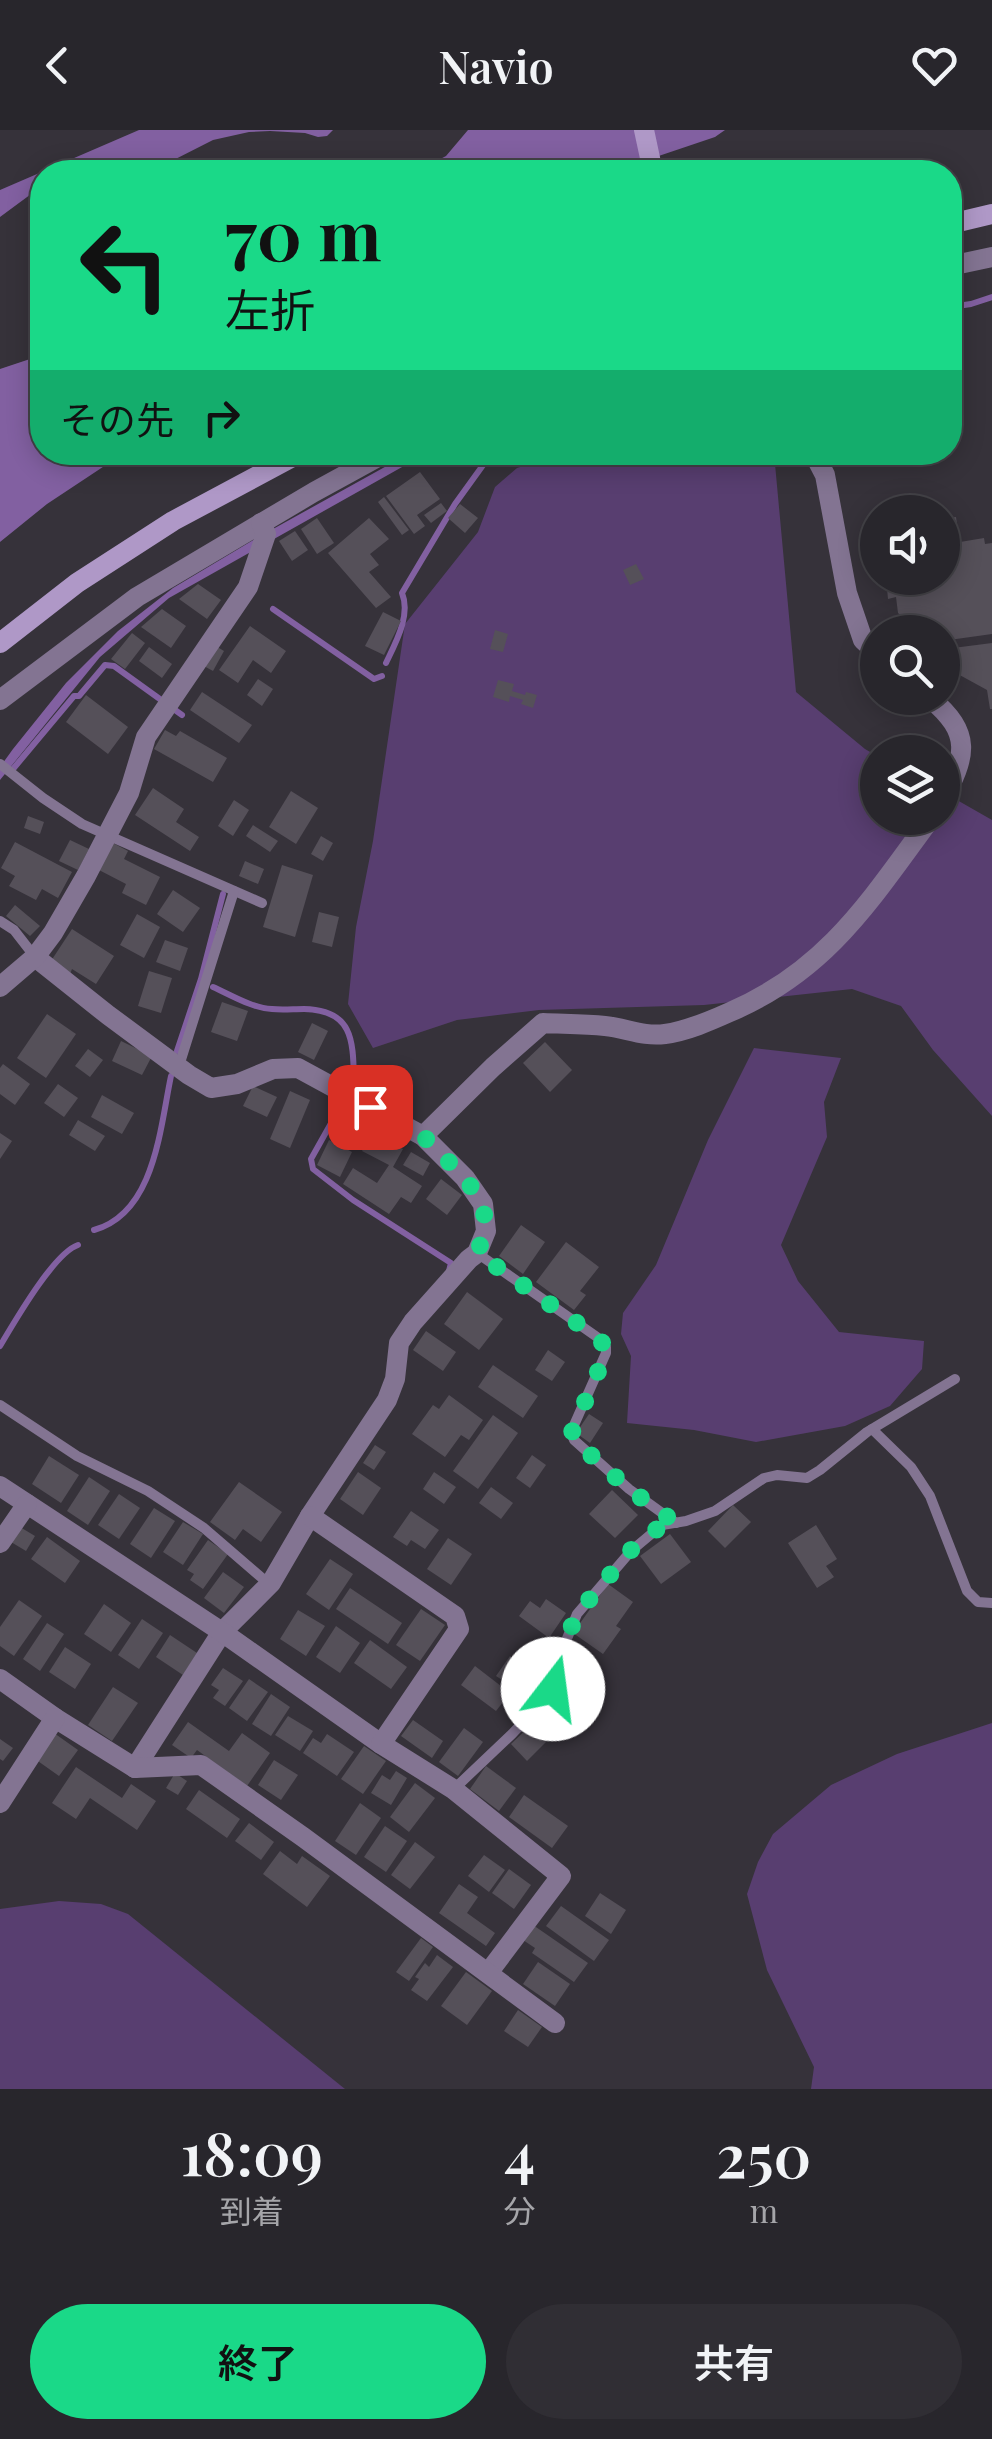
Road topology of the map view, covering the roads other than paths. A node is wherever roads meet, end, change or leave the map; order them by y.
1 (644, 130) edge
2 (650, 160) edge
3 (992, 214) edge
4 (962, 221) edge
5 (992, 257) edge
6 (962, 263) edge
7 (278, 465) edge
8 (364, 465) edge
9 (820, 465) edge
10 (262, 523) junction
11 (860, 631) edge
12 (0, 643) edge
13 (0, 700) edge
14 (960, 741) edge
15 (0, 764) edge
16 (960, 769) edge
17 (108, 835) junction
18 (919, 835) edge
19 (234, 890) junction
20 (262, 903) dead end
21 (0, 922) edge
22 (35, 957) junction
23 (0, 988) edge
24 (179, 1068) junction
25 (423, 1136) junction
26 (477, 1253) junction
27 (954, 1378) dead end
28 (0, 1404) edge
29 (872, 1429) junction
30 (0, 1486) edge
31 (27, 1504) junction
32 (310, 1516) junction
33 (676, 1523) junction
34 (0, 1544) edge
35 (270, 1585) junction
36 (992, 1603) edge
37 (222, 1632) junction
38 (0, 1679) edge
39 (55, 1718) junction
40 (381, 1744) junction
41 (135, 1768) junction
42 (453, 1789) junction
43 (0, 1803) edge
44 (488, 1974) junction
45 (555, 2023) dead end

1 - 2 main road
3 - 4 main road
5 - 6 street
7 - 12 main road
8 - 10 street
9 - 11 street
10 - 13 street
10 - 17 street
14 - 16 street
15 - 17 lane
17 - 19 lane
17 - 22 street
18 - 25 street
19 - 20 lane
19 - 24 lane
21 - 22 lane
22 - 23 street
22 - 24 street
24 - 25 street
25 - 26 street
26 - 32 street
26 - 33 lane
27 - 29 lane
28 - 35 lane
29 - 33 lane
29 - 36 lane
30 - 31 street
31 - 34 street
31 - 37 street
32 - 35 street
32 - 40 street
33 - 42 lane
35 - 37 street
37 - 40 street
37 - 41 street
38 - 39 street
39 - 41 street
39 - 43 street
40 - 42 street
41 - 44 street
42 - 44 street
44 - 45 street

